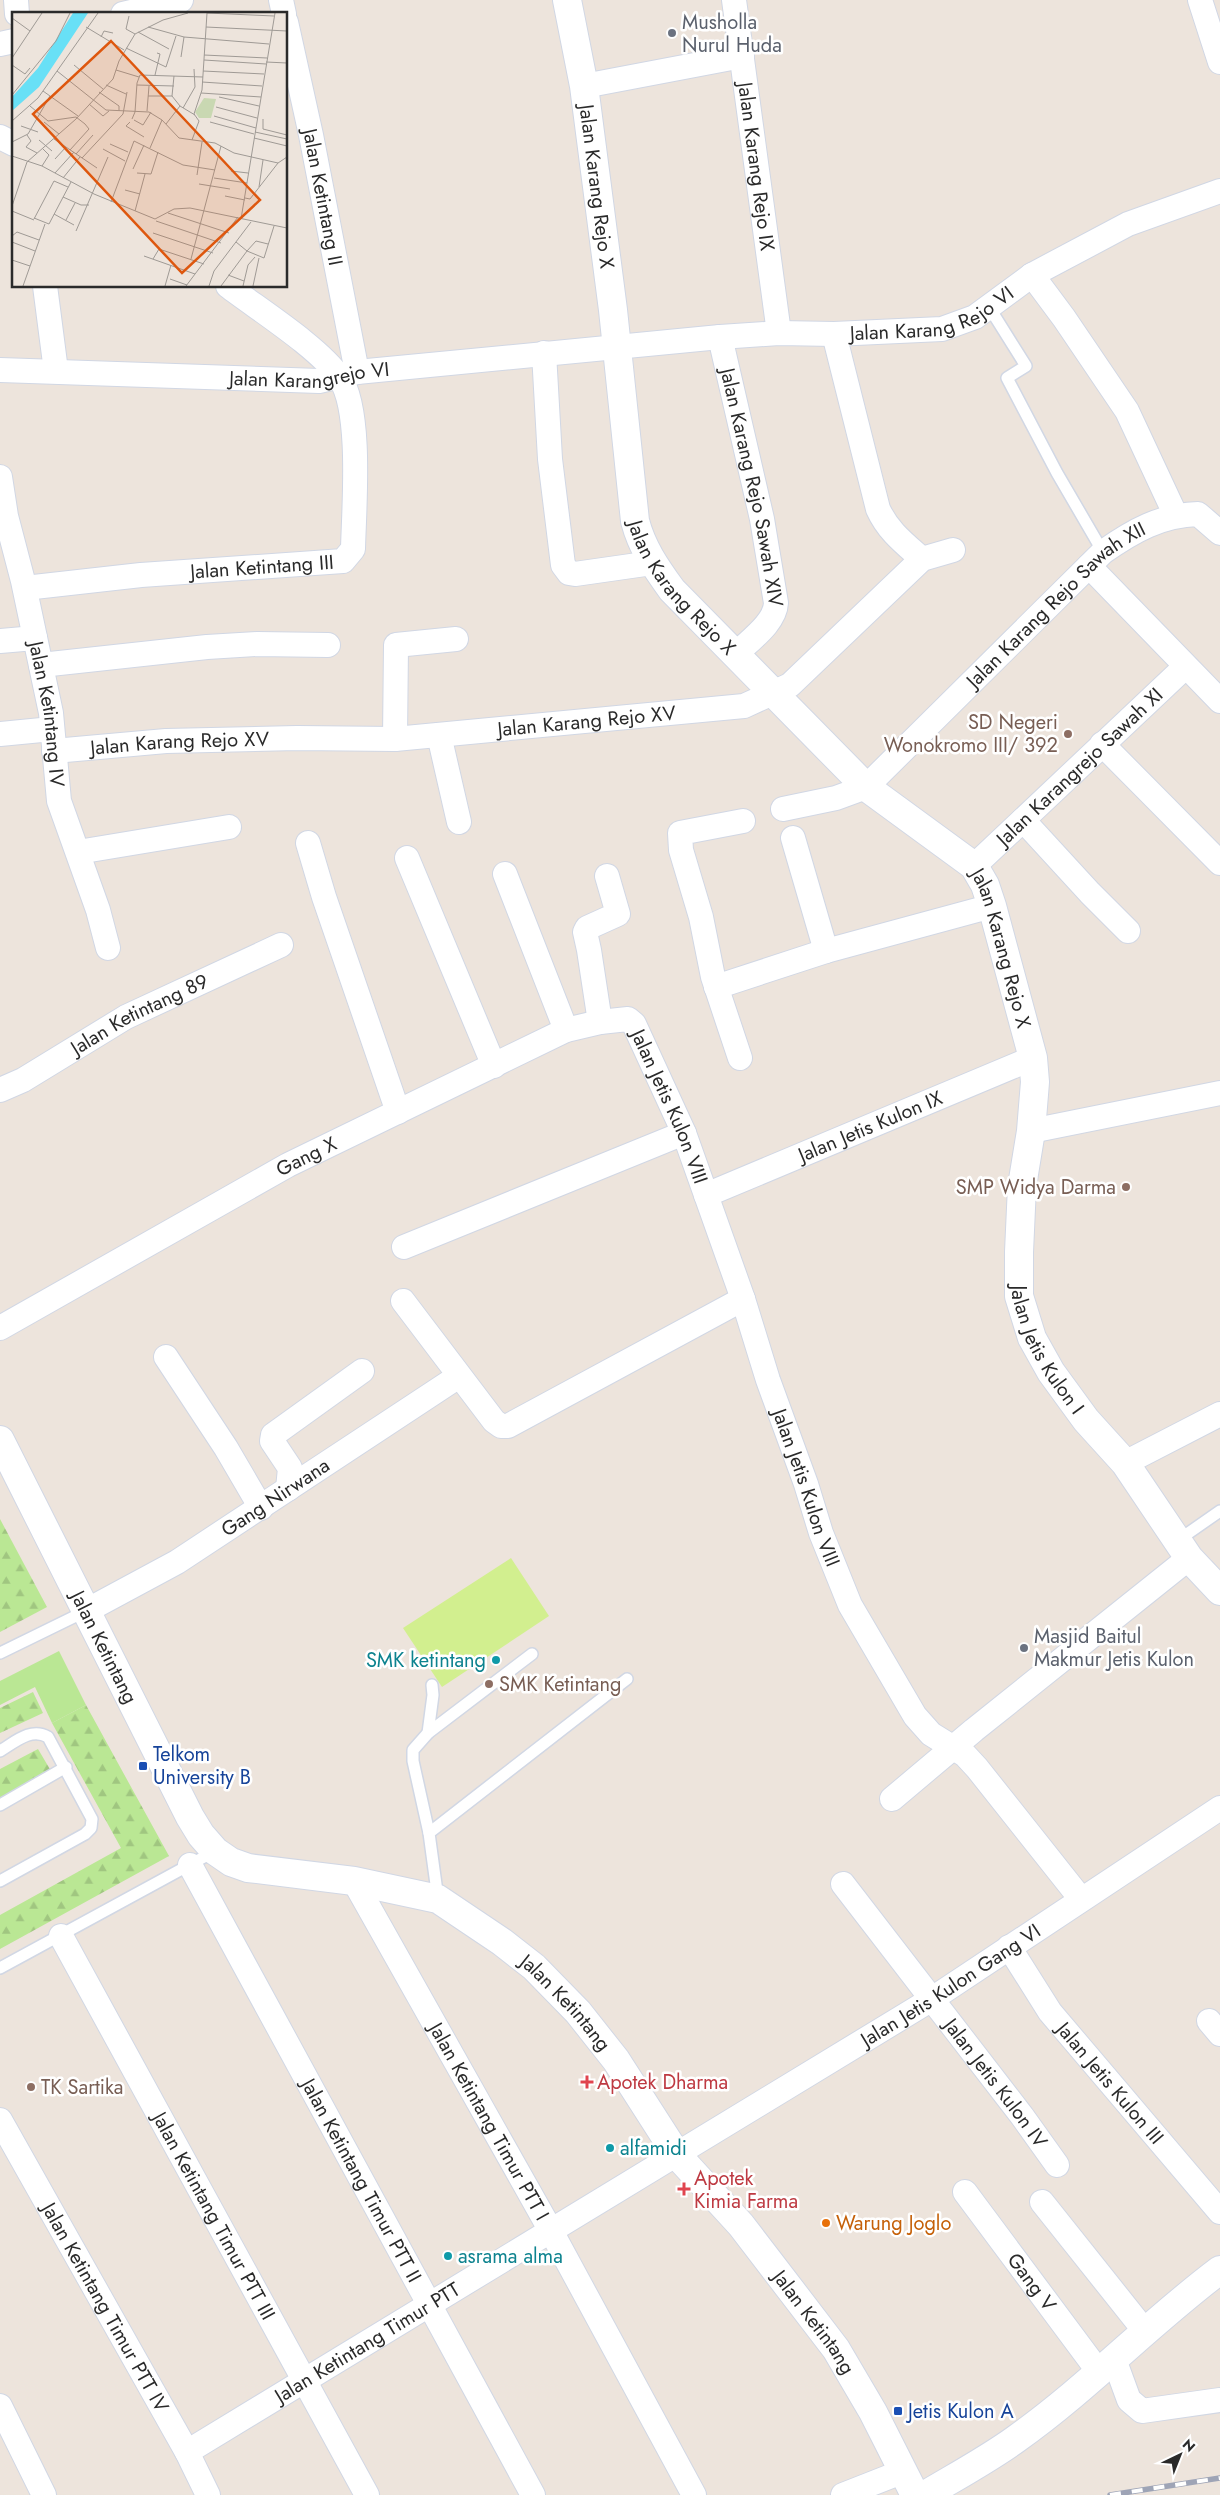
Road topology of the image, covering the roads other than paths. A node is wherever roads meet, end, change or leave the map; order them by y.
1 (180, 0) edge
2 (567, 0) edge
3 (734, 0) edge
4 (1200, 0) edge
5 (131, 12) edge
6 (288, 31) edge
7 (742, 56) junction
8 (1220, 62) edge
9 (584, 86) junction
10 (0, 137) edge
11 (12, 143) edge
12 (1220, 190) edge
13 (1032, 275) junction
14 (46, 288) edge
15 (231, 288) edge
16 (989, 307) junction
17 (779, 333) junction
18 (834, 334) junction
19 (720, 337) junction
20 (617, 347) junction
21 (544, 353) junction
22 (0, 370) edge
23 (56, 371) junction
24 (349, 375) junction
25 (0, 477) edge
26 (1176, 516) junction
27 (5, 533) edge
28 (1220, 533) edge
29 (953, 550) dead end
30 (922, 559) junction
31 (1096, 559) junction
32 (652, 563) junction
33 (25, 588) junction
34 (36, 638) junction
35 (456, 639) dead end
36 (0, 641) edge
37 (328, 645) dead end
38 (736, 654) junction
39 (41, 665) junction
40 (1185, 667) junction
41 (774, 693) junction
42 (1220, 701) edge
43 (0, 734) edge
44 (439, 735) junction
45 (395, 739) junction
46 (53, 740) junction
47 (1102, 744) junction
48 (866, 787) junction
49 (783, 809) dead end
50 (1023, 820) junction
51 (743, 821) dead end
52 (458, 822) dead end
53 (229, 827) dead end
54 (793, 838) dead end
55 (308, 843) dead end
56 (78, 852) junction
57 (407, 858) dead end
58 (1220, 863) edge
59 (974, 866) junction
60 (505, 874) dead end
61 (607, 876) dead end
62 (992, 906) junction
63 (1128, 931) dead end
64 (281, 945) dead end
65 (108, 948) dead end
66 (826, 952) junction
67 (716, 987) junction
68 (628, 1019) joint
69 (600, 1022) junction
70 (566, 1030) junction
71 (740, 1058) dead end
72 (1034, 1058) junction
73 (494, 1066) junction
74 (0, 1090) edge
75 (1220, 1093) edge
76 (398, 1112) junction
77 (1031, 1131) junction
78 (684, 1133) junction
79 (706, 1195) junction
80 (404, 1247) dead end
81 (743, 1299) junction
82 (403, 1301) dead end
83 (0, 1328) edge
84 (166, 1357) dead end
85 (362, 1371) dead end
86 (459, 1376) junction
87 (1220, 1414) edge
88 (0, 1440) edge
89 (1125, 1463) junction
90 (288, 1489) junction
91 (261, 1508) junction
92 (1220, 1511) edge
93 (1183, 1550) junction
94 (1220, 1591) edge
95 (86, 1611) junction
96 (0, 1653) edge
97 (532, 1654) dead end
98 (627, 1679) dead end
99 (432, 1684) dead end
100 (428, 1733) junction
101 (952, 1748) junction
102 (0, 1751) edge
103 (66, 1767) junction
104 (892, 1800) dead end
105 (0, 1805) edge
106 (1220, 1808) edge
107 (429, 1833) junction
108 (215, 1851) junction
109 (190, 1865) junction
110 (0, 1881) edge
111 (354, 1881) junction
112 (843, 1884) dead end
113 (438, 1899) junction
114 (1081, 1899) junction
115 (61, 1936) junction
116 (1009, 1947) junction
117 (0, 1968) edge
118 (932, 1999) junction
119 (0, 2120) edge
120 (677, 2155) junction
121 (1057, 2165) dead end
122 (965, 2192) dead end
123 (1042, 2202) dead end
124 (1220, 2212) edge
125 (551, 2231) junction
126 (1220, 2270) edge
127 (429, 2305) junction
128 (1144, 2330) junction
129 (1107, 2366) junction
130 (305, 2380) junction
131 (1220, 2400) edge
132 (0, 2406) edge
133 (187, 2452) junction
134 (909, 2483) edge
135 (44, 2495) edge
136 (208, 2495) edge
137 (367, 2495) edge
138 (533, 2495) edge
139 (694, 2495) edge
140 (844, 2495) edge
141 (925, 2495) edge

1 - 5 street
2 - 9 street, Jalan Karang Rejo X
3 - 7 street, Jalan Karang Rejo IX
4 - 8 street
6 - 24 street, Jalan Ketintang II
7 - 9 street
7 - 17 street, Jalan Karang Rejo IX
9 - 20 street, Jalan Karang Rejo X
10 - 11 street
12 - 13 street, Jalan Karang Rejo VI
13 - 16 street, Jalan Karang Rejo VI
13 - 26 street
14 - 23 street
15 - 24 street, Jalan Ketintang III
16 - 18 street, Jalan Karang Rejo VI
16 - 31 lane
17 - 18 street, Jalan Karang Rejo VI
17 - 19 street, Jalan Karang Rejo VI
18 - 30 street
19 - 20 street, Jalan Karang Rejo VI
19 - 38 street, Jalan Karang Rejo Sawah XIV
20 - 21 street, Jalan Karangrejo VI
20 - 32 street, Jalan Karang Rejo X
21 - 24 street, Jalan Karangrejo VI
21 - 32 street
22 - 23 street, Jalan Karangrejo VI
23 - 24 street, Jalan Karangrejo VI
24 - 33 street, Jalan Ketintang III
25 - 27 street, Jalan Ketintang IV
26 - 28 street, Jalan Karang Rejo Sawah XII
26 - 31 street, Jalan Karang Rejo Sawah XII
27 - 33 street, Jalan Ketintang IV
29 - 30 street
30 - 41 street, Jalan Karang Rejo XV
31 - 40 street
31 - 48 street, Jalan Karang Rejo Sawah XII
32 - 38 street, Jalan Karang Rejo X
33 - 34 street, Jalan Ketintang IV
34 - 36 street
34 - 39 street, Jalan Ketintang IV
35 - 45 street
37 - 39 street
38 - 41 street, Jalan Karang Rejo X
39 - 46 street, Jalan Ketintang IV
40 - 42 street
40 - 47 street, Jalan Karangrejo Sawah XI
41 - 44 street, Jalan Karang Rejo XV
41 - 48 street, Jalan Karang Rejo X
43 - 46 street, Jalan Karang Rejo XV
44 - 45 street, Jalan Karang Rejo XV
44 - 52 street
45 - 46 street, Jalan Karang Rejo XV
46 - 56 street, Jalan Ketintang IV
47 - 50 street, Jalan Karangrejo Sawah XI
47 - 58 street
48 - 49 street
48 - 59 street, Jalan Karang Rejo X
50 - 59 street, Jalan Karangrejo Sawah XI
50 - 63 street
51 - 67 street
53 - 56 street
54 - 66 street
55 - 76 street
56 - 65 street, Jalan Ketintang IV
57 - 73 street
59 - 62 street, Jalan Karang Rejo X
60 - 70 street
61 - 69 street
62 - 66 street
62 - 72 street, Jalan Karang Rejo X
64 - 74 street, Jalan Ketintang 89
66 - 67 street
67 - 71 street
68 - 69 street, Gang X
68 - 78 street, Jalan Jetis Kulon VIII
69 - 70 street, Gang X
70 - 73 street, Gang X
72 - 77 street, Jalan Jetis Kulon I
72 - 79 street, Jalan Jetis Kulon IX
73 - 76 street, Gang X
75 - 77 street
76 - 83 street, Gang X
77 - 89 street, Jalan Jetis Kulon I
78 - 79 street, Jalan Jetis Kulon VIII
78 - 80 street
79 - 81 street, Jalan Jetis Kulon VIII
81 - 86 street
81 - 101 street, Jalan Jetis Kulon VIII
82 - 86 street
84 - 91 street
85 - 90 street
86 - 90 street, Gang Nirwana
87 - 89 street
88 - 95 street, Jalan Ketintang
89 - 93 street, Jalan Jetis Kulon I
90 - 91 street, Gang Nirwana
91 - 95 street, Gang Nirwana
92 - 93 lane
93 - 94 street, Jalan Jetis Kulon I
93 - 101 street
95 - 96 lane
95 - 108 street, Jalan Ketintang
97 - 100 lane
98 - 107 lane
99 - 100 lane
100 - 107 lane
101 - 104 street
101 - 114 street, Jalan Jetis Kulon VIII
102 - 103 lane
103 - 105 lane
103 - 110 lane
106 - 114 street, Jalan Jetis Kulon Gang VI
107 - 113 lane
108 - 109 lane
108 - 111 street, Jalan Ketintang
109 - 115 lane
109 - 127 street, Jalan Ketintang Timur PTT II
111 - 113 street, Jalan Ketintang
111 - 125 street, Jalan Ketintang Timur PTT I
112 - 118 street, Jalan Jetis Kulon IV
113 - 120 street, Jalan Ketintang
114 - 116 street, Jalan Jetis Kulon Gang VI
115 - 117 lane
115 - 130 street, Jalan Ketintang Timur PTT III
116 - 118 street, Jalan Jetis Kulon Gang VI
116 - 124 street, Jalan Jetis Kulon III
118 - 120 street, Jalan Jetis Kulon Gang VI
118 - 121 street, Jalan Jetis Kulon IV
119 - 133 street, Jalan Ketintang Timur PTT IV
120 - 125 street, Jalan Ketintang Timur PTT
120 - 134 street, Jalan Ketintang
122 - 129 street, Gang V
123 - 128 street
125 - 127 street, Jalan Ketintang Timur PTT
125 - 139 street, Jalan Ketintang Timur PTT I
126 - 128 street
127 - 130 street, Jalan Ketintang Timur PTT
127 - 138 street, Jalan Ketintang Timur PTT II
128 - 129 street
129 - 131 street, Gang V
129 - 141 street
130 - 133 street, Jalan Ketintang Timur PTT
130 - 137 street, Jalan Ketintang Timur PTT III
132 - 135 street
133 - 136 street, Jalan Ketintang Timur PTT IV
134 - 140 street

